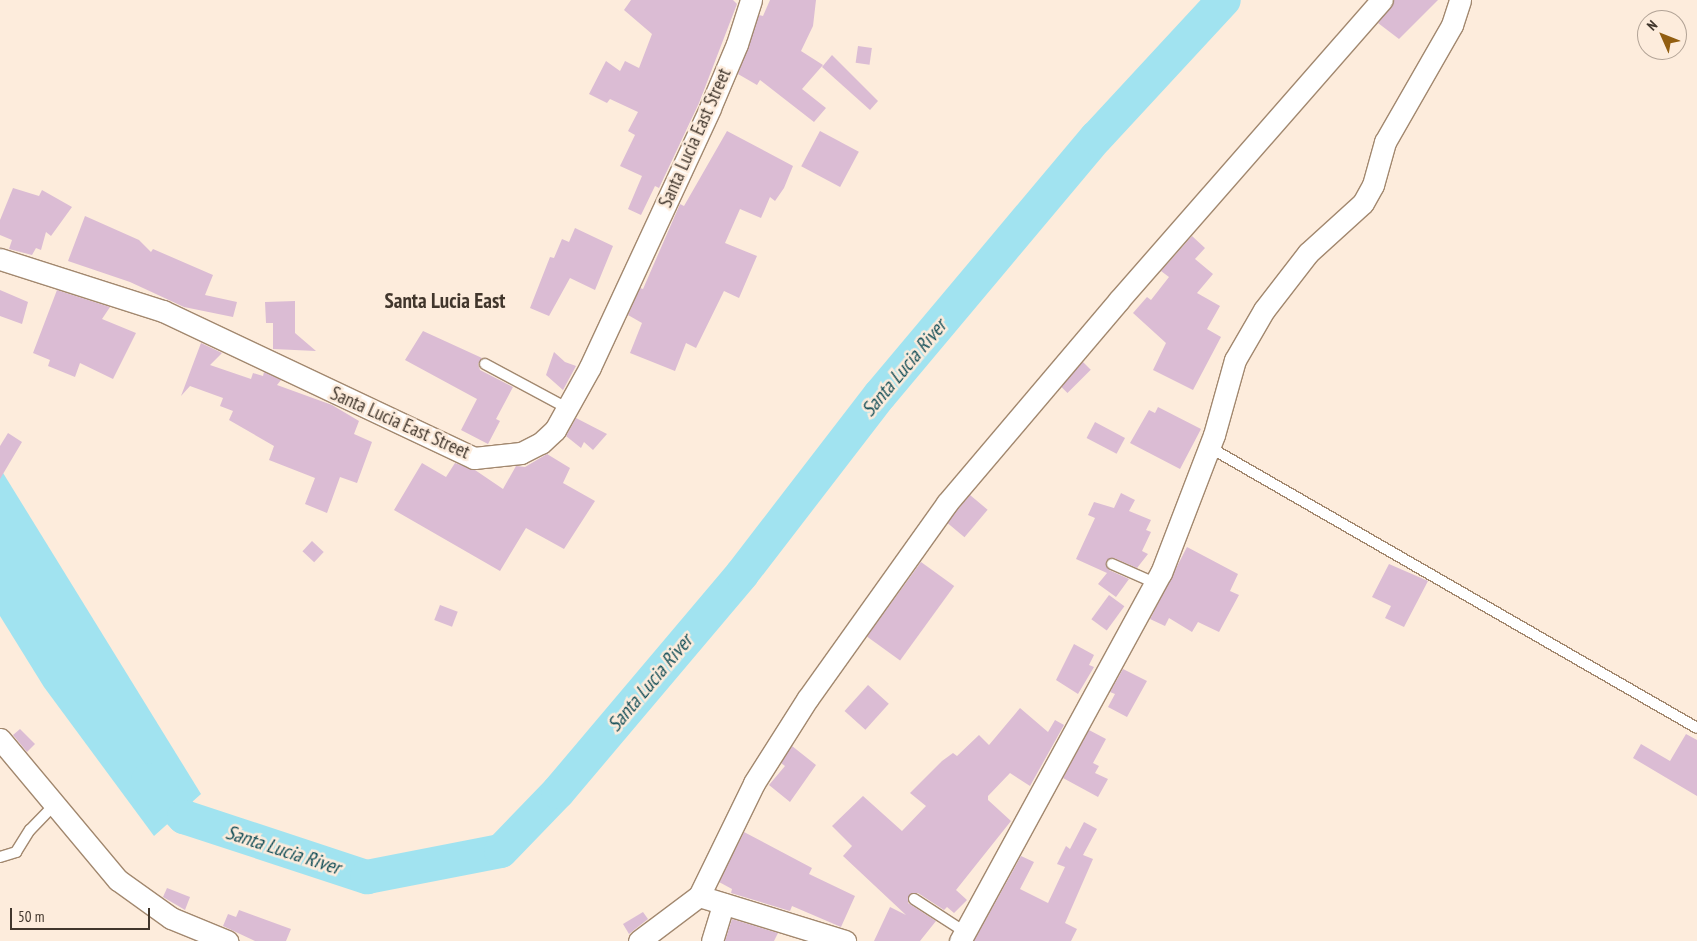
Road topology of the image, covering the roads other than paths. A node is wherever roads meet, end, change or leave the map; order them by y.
1 (751, 0) edge
2 (1382, 0) edge
3 (1460, 0) edge
4 (0, 258) edge
5 (485, 364) dead end
6 (567, 408) junction
7 (1209, 447) junction
8 (1112, 564) dead end
9 (1155, 583) junction
10 (1697, 728) edge
11 (0, 739) edge
12 (54, 804) junction
13 (0, 858) edge
14 (699, 896) junction
15 (914, 900) dead end
16 (723, 904) junction
17 (810, 936) edge
18 (962, 936) edge
19 (227, 941) edge
20 (639, 941) edge
21 (712, 941) edge
22 (845, 941) edge

1 - 6 street, Santa Lucia East Street
2 - 14 street
3 - 7 street
4 - 6 street, Santa Lucia East Street
5 - 6 lane
7 - 9 street
7 - 10 lane
8 - 9 lane
9 - 18 street
11 - 12 street
12 - 13 lane
12 - 19 street
14 - 16 street
14 - 20 street
15 - 18 lane
16 - 17 street
16 - 21 street
17 - 22 street

